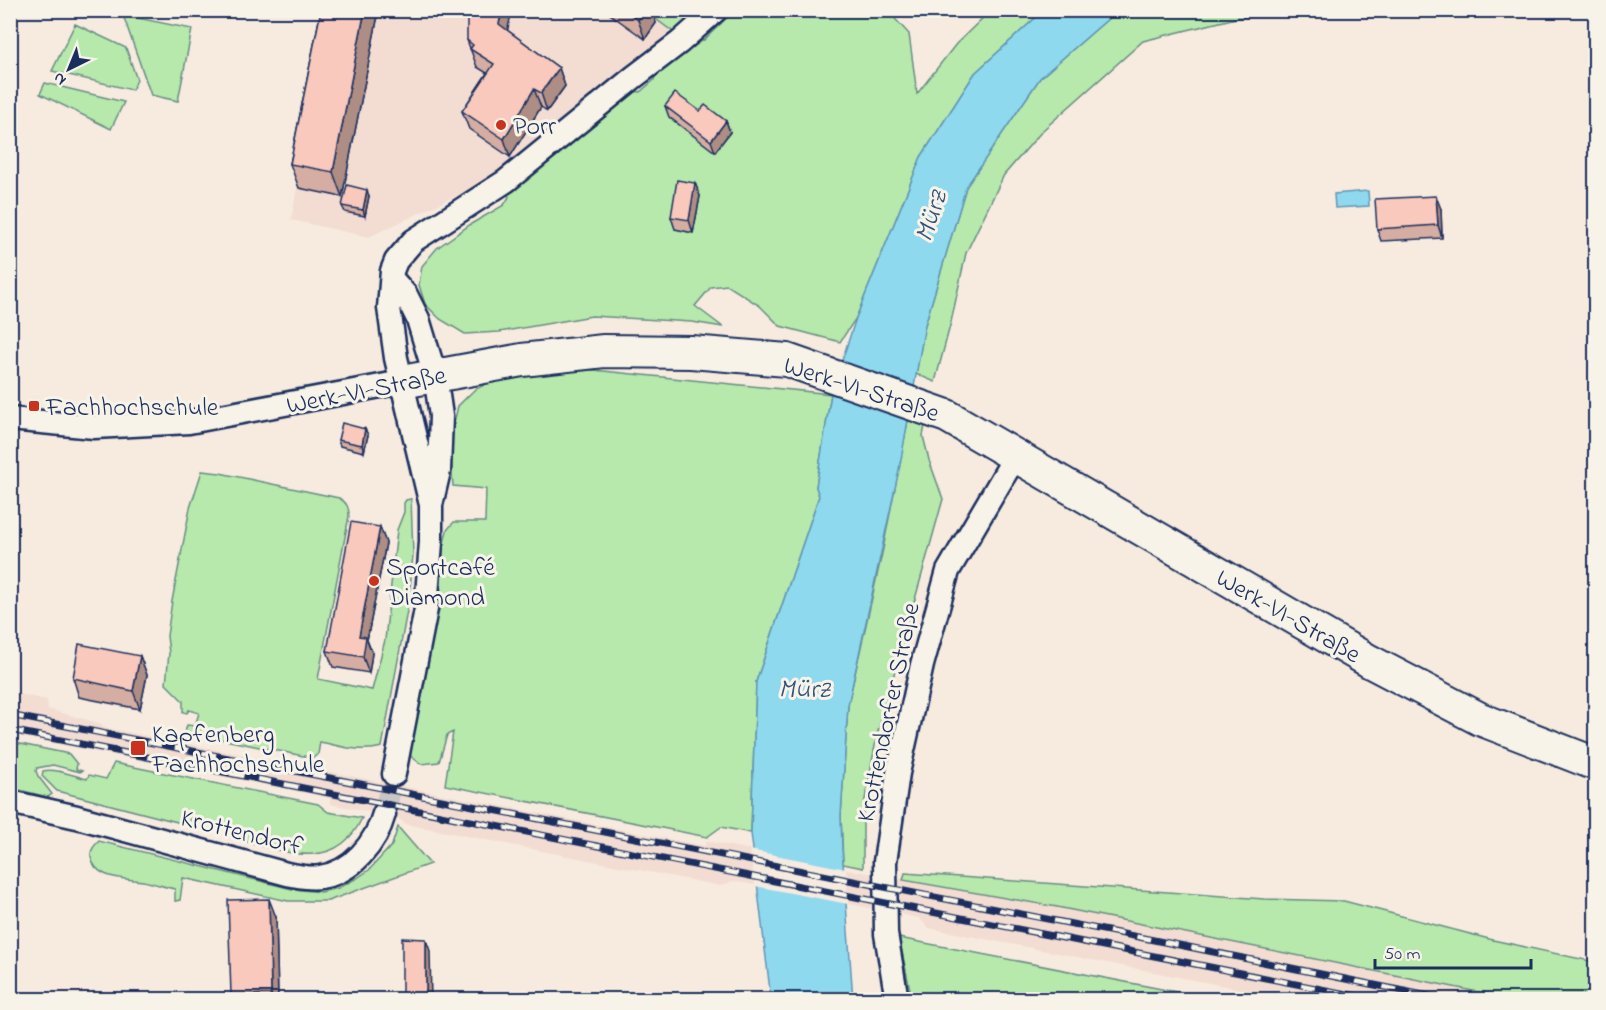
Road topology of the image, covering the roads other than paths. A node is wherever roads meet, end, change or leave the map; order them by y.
1 (716, 10) edge
2 (392, 275) junction
3 (435, 375) junction
4 (402, 382) junction
5 (10, 419) edge
6 (1016, 455) junction
7 (431, 505) junction
8 (1596, 764) edge
9 (394, 774) tunnel mouth
10 (10, 801) edge
11 (384, 814) tunnel mouth
12 (897, 999) edge

1 - 2 street
2 - 3 street
2 - 4 street
3 - 4 main road, Werk-VI-Straße
3 - 6 main road, Werk-VI-Straße
3 - 7 street
4 - 5 street, Werk-VI-Straße
4 - 7 street
6 - 8 main road, Werk-VI-Straße
6 - 12 street, Krottendorfer Straße
7 - 9 street
10 - 11 street, Krottendorf

